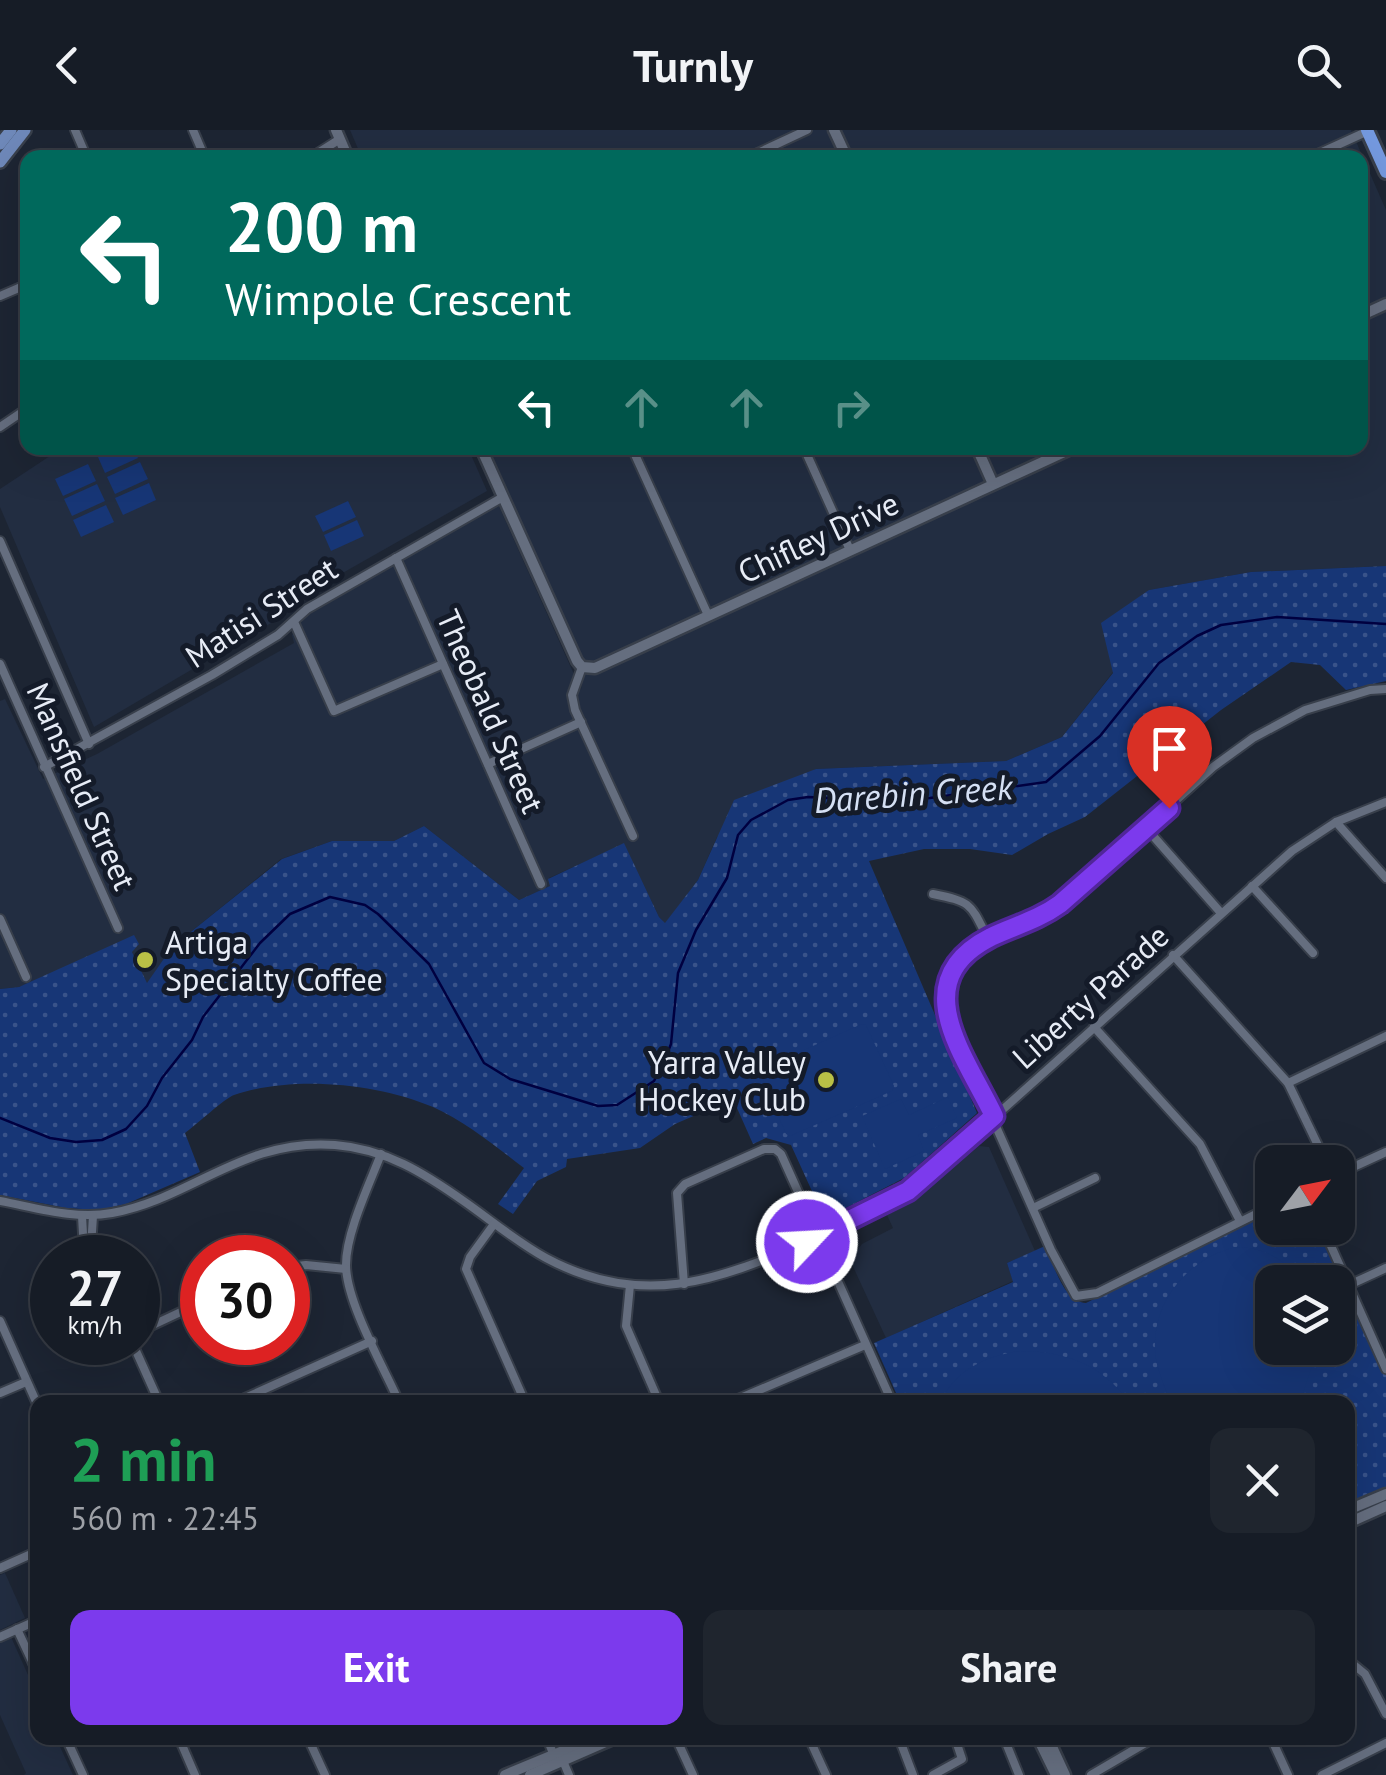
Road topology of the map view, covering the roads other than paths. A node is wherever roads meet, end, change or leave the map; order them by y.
1 (11, 130) edge
2 (25, 130) edge
3 (807, 130) edge
4 (1367, 130) edge
5 (0, 144) edge
6 (764, 150) edge
7 (1326, 150) edge
8 (0, 162) edge
9 (1386, 172) edge
10 (484, 455) edge
11 (635, 455) edge
12 (807, 455) edge
13 (979, 455) edge
14 (1057, 455) edge
15 (993, 484) junction
16 (503, 497) junction
17 (0, 541) edge
18 (850, 550) junction
19 (396, 558) junction
20 (708, 614) junction
21 (294, 622) junction
22 (0, 664) edge
23 (443, 664) junction
24 (582, 667) junction
25 (1386, 689) edge
26 (0, 691) edge
27 (10, 692) junction
28 (580, 722) junction
29 (89, 744) junction
30 (488, 764) junction
31 (44, 767) junction
32 (1386, 802) edge
33 (1336, 822) junction
34 (1148, 829) junction
35 (633, 836) dead end
36 (1386, 878) edge
37 (541, 884) dead end
38 (1252, 886) junction
39 (932, 894) dead end
40 (1221, 913) junction
41 (0, 918) edge
42 (118, 928) dead end
43 (988, 938) junction
44 (1313, 953) dead end
45 (1173, 955) junction
46 (26, 977) dead end
47 (1094, 1026) junction
48 (1386, 1036) edge
49 (1288, 1083) junction
50 (994, 1116) junction
51 (1318, 1145) edge
52 (1386, 1152) edge
53 (380, 1154) junction
54 (1355, 1166) edge
55 (1095, 1178) dead end
56 (0, 1202) edge
57 (1033, 1208) junction
58 (1255, 1214) edge
59 (82, 1216) junction
60 (93, 1216) junction
61 (1240, 1221) junction
62 (494, 1224) junction
63 (814, 1225) junction
64 (829, 1230) junction
65 (83, 1235) edge
66 (92, 1235) edge
67 (807, 1242) junction
68 (823, 1248) junction
69 (310, 1265) edge
70 (1386, 1268) edge
71 (346, 1269) junction
72 (1355, 1282) edge
73 (684, 1284) junction
74 (630, 1285) junction
75 (1355, 1299) edge
76 (0, 1321) edge
77 (372, 1341) junction
78 (865, 1345) junction
79 (142, 1365) edge
80 (1386, 1369) edge
81 (26, 1382) junction
82 (0, 1393) edge
83 (32, 1395) edge
84 (156, 1395) edge
85 (252, 1395) edge
86 (396, 1395) edge
87 (522, 1395) edge
88 (655, 1395) edge
89 (747, 1395) edge
90 (889, 1395) edge
91 (1384, 1504) edge
92 (1355, 1509) edge
93 (1355, 1518) edge
94 (30, 1554) edge
95 (0, 1568) edge
96 (30, 1623) edge
97 (17, 1629) junction
98 (0, 1637) edge
99 (30, 1657) edge
100 (1355, 1666) edge
101 (1386, 1714) edge
102 (1386, 1743) edge
103 (69, 1745) edge
104 (181, 1745) edge
105 (311, 1745) edge
106 (552, 1745) edge
107 (582, 1745) edge
108 (595, 1745) edge
109 (680, 1745) edge
110 (811, 1745) edge
111 (901, 1745) edge
112 (957, 1745) edge
113 (1007, 1745) edge
114 (1041, 1745) edge
115 (1051, 1745) edge
116 (1142, 1745) edge
117 (1274, 1745) edge
118 (559, 1758) junction
119 (83, 1775) edge
120 (196, 1775) edge
121 (325, 1775) edge
122 (505, 1775) edge
123 (530, 1775) edge
124 (566, 1775) edge
125 (694, 1775) edge
126 (826, 1775) edge
127 (913, 1775) edge
128 (934, 1775) edge
129 (1019, 1775) edge
130 (1056, 1775) edge
131 (1065, 1775) edge
132 (1092, 1775) edge
133 (1288, 1775) edge
134 (1322, 1775) edge

1 - 5 main road
2 - 8 main road
3 - 6 street
4 - 7 street
4 - 9 highway
10 - 16 street
11 - 20 street
12 - 18 street
13 - 15 street
14 - 15 street, Chifley Drive
15 - 18 street, Chifley Drive
16 - 19 street, Matisi Street
16 - 24 street
17 - 29 street
18 - 20 street, Chifley Drive
19 - 21 street, Matisi Street
19 - 23 street, Theobald Street
20 - 24 street, Chifley Drive
21 - 23 street
21 - 29 street, Matisi Street
22 - 27 street, Mansfield Street
23 - 30 street, Theobald Street
24 - 28 street
25 - 34 street
26 - 27 street
27 - 31 street, Mansfield Street
28 - 30 street
28 - 35 street
29 - 31 street, Matisi Street
30 - 37 street, Theobald Street
31 - 42 street, Mansfield Street
32 - 33 street, Liberty Parade
33 - 36 street
33 - 38 street, Liberty Parade
34 - 40 street
34 - 43 street
38 - 40 street, Liberty Parade
38 - 44 street
39 - 43 street
40 - 45 street, Liberty Parade
41 - 46 street
43 - 50 street
45 - 47 street, Liberty Parade
45 - 49 street
47 - 50 street, Liberty Parade
47 - 61 street
48 - 49 street
49 - 51 street
50 - 57 street
50 - 64 street, Liberty Parade
52 - 54 street
53 - 60 street
53 - 62 street
53 - 71 street
55 - 57 street
56 - 59 street
57 - 61 street
58 - 61 street
59 - 60 street
59 - 65 street
60 - 66 street
62 - 74 street
62 - 87 street
63 - 64 street
63 - 67 street
63 - 73 street
64 - 68 street
67 - 68 street
67 - 73 street
68 - 78 street
69 - 71 street
70 - 72 street
71 - 77 street
73 - 74 street
74 - 88 street
75 - 80 street
76 - 81 street
77 - 85 street
77 - 86 street
78 - 89 street
78 - 90 street
79 - 84 street
81 - 82 street
81 - 83 street
91 - 92 street
91 - 93 street
94 - 95 street
96 - 97 street
97 - 98 street
97 - 99 street
100 - 101 street
102 - 134 street
103 - 119 street
104 - 120 street
105 - 121 street
106 - 118 street
107 - 118 street
108 - 118 street
109 - 125 street
110 - 126 street
111 - 127 street
112 - 128 street
113 - 129 street
114 - 130 street
115 - 131 street
116 - 132 street
117 - 133 street
118 - 122 street
118 - 123 street
118 - 124 street

